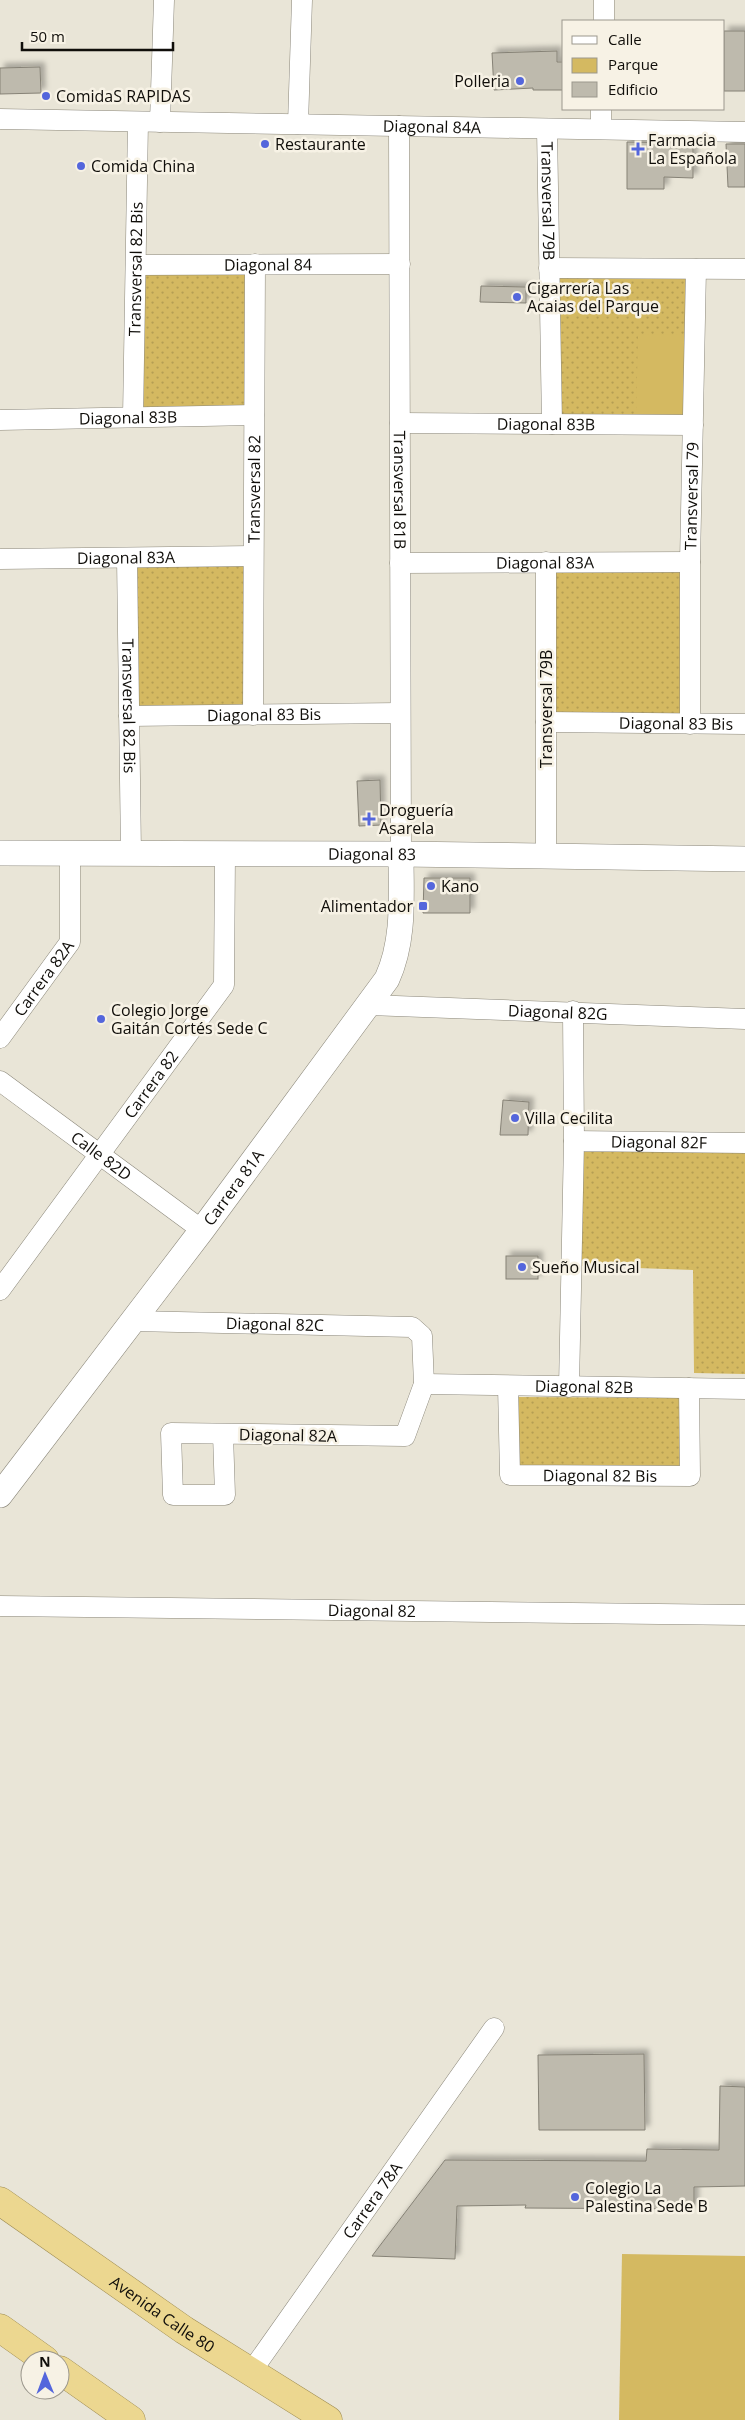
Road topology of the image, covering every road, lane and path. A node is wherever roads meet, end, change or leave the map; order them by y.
1 (164, 0) edge
2 (302, 0) edge
3 (604, 0) edge
4 (604, 20) edge
5 (602, 110) edge
6 (0, 119) edge
7 (138, 122) junction
8 (160, 122) junction
9 (298, 124) junction
10 (399, 126) junction
11 (547, 129) junction
12 (601, 129) junction
13 (745, 132) edge
14 (254, 264) junction
15 (400, 264) junction
16 (136, 265) junction
17 (549, 268) junction
18 (696, 269) junction
19 (745, 270) edge
20 (254, 414) junction
21 (133, 417) junction
22 (0, 420) edge
23 (400, 423) junction
24 (552, 424) junction
25 (693, 425) junction
26 (253, 556) junction
27 (127, 558) junction
28 (0, 559) edge
29 (546, 562) junction
30 (690, 562) junction
31 (400, 563) junction
32 (400, 713) junction
33 (253, 715) junction
34 (129, 716) junction
35 (546, 722) junction
36 (690, 724) junction
37 (745, 724) edge
38 (0, 853) edge
39 (70, 853) junction
40 (131, 853) junction
41 (225, 854) junction
42 (401, 854) junction
43 (546, 856) junction
44 (745, 859) edge
45 (370, 1005) junction
46 (573, 1010) junction
47 (745, 1019) edge
48 (0, 1038) edge
49 (0, 1081) edge
50 (574, 1141) junction
51 (745, 1143) edge
52 (100, 1156) junction
53 (202, 1230) junction
54 (0, 1290) edge
55 (133, 1320) junction
56 (424, 1384) junction
57 (508, 1386) junction
58 (569, 1387) junction
59 (689, 1388) junction
60 (745, 1389) edge
61 (223, 1434) junction
62 (0, 1495) edge
63 (0, 1606) edge
64 (745, 1615) edge
65 (494, 2028) dead end
66 (0, 2201) edge
67 (0, 2328) edge
68 (31, 2350) edge
69 (251, 2372) junction
70 (70, 2377) edge
71 (131, 2420) edge
72 (328, 2420) edge

1 - 8 street
2 - 9 street
3 - 4 street
5 - 12 street
6 - 7 street, Diagonal 84A
7 - 8 street, Diagonal 84A
7 - 16 street, Transversal 82 Bis
8 - 9 street, Diagonal 84A
9 - 10 street, Diagonal 84A
10 - 11 street, Diagonal 84A
10 - 15 street, Transversal 81B
11 - 12 street, Diagonal 84A
11 - 17 street, Transversal 79B
12 - 13 street, Diagonal 84A
14 - 15 street, Diagonal 84
14 - 16 street, Diagonal 84
14 - 20 street, Transversal 82
15 - 23 street, Transversal 81B
16 - 21 street, Transversal 82 Bis
17 - 18 street
17 - 24 street, Transversal 79B
18 - 19 street
18 - 25 street, Transversal 79
20 - 21 street, Diagonal 83B
20 - 26 street, Transversal 82
21 - 22 street, Diagonal 83B
23 - 24 street, Diagonal 83B
23 - 31 street, Transversal 81B
24 - 25 street, Diagonal 83B
25 - 30 street, Transversal 79
26 - 27 street, Diagonal 83A
26 - 33 street, Transversal 82
27 - 28 street, Diagonal 83A
27 - 34 street, Transversal 82 Bis
29 - 30 street, Diagonal 83A
29 - 31 street, Diagonal 83A
29 - 35 street, Transversal 79B
30 - 36 street, Transversal 79
31 - 32 street, Transversal 81B
32 - 33 street, Diagonal 83 Bis
32 - 42 street, Transversal 81B
33 - 34 street, Diagonal 83 Bis
34 - 40 street, Transversal 82 Bis
35 - 36 street, Diagonal 83 Bis
35 - 43 street, Transversal 79B
36 - 37 street, Diagonal 83 Bis
38 - 39 street, Diagonal 83
39 - 40 street, Diagonal 83
39 - 48 street, Carrera 82A
40 - 41 street, Diagonal 83
41 - 42 street, Diagonal 83
41 - 52 street, Carrera 82
42 - 43 street, Diagonal 83
42 - 45 street, Carrera 81A
43 - 44 street, Diagonal 83
45 - 46 street, Diagonal 82G
45 - 53 street, Carrera 81A
46 - 47 street, Diagonal 82G
46 - 50 street
49 - 52 street, Calle 82D
50 - 51 street, Diagonal 82F
50 - 58 street
52 - 53 street, Calle 82D
52 - 54 street, Carrera 82
53 - 55 street, Carrera 81A
55 - 56 street, Diagonal 82C
55 - 62 street, Carrera 81A
56 - 57 street, Diagonal 82B
56 - 61 street, Diagonal 82A
57 - 58 street, Diagonal 82B
57 - 59 street, Diagonal 82 Bis
58 - 59 street, Diagonal 82B
59 - 60 street, Diagonal 82B
61 - 61 street, Diagonal 82A
63 - 64 street, Diagonal 82
65 - 69 street, Carrera 78A
66 - 69 highway, Avenida Calle 80
67 - 68 highway
69 - 72 highway, Avenida Calle 80
70 - 71 highway

